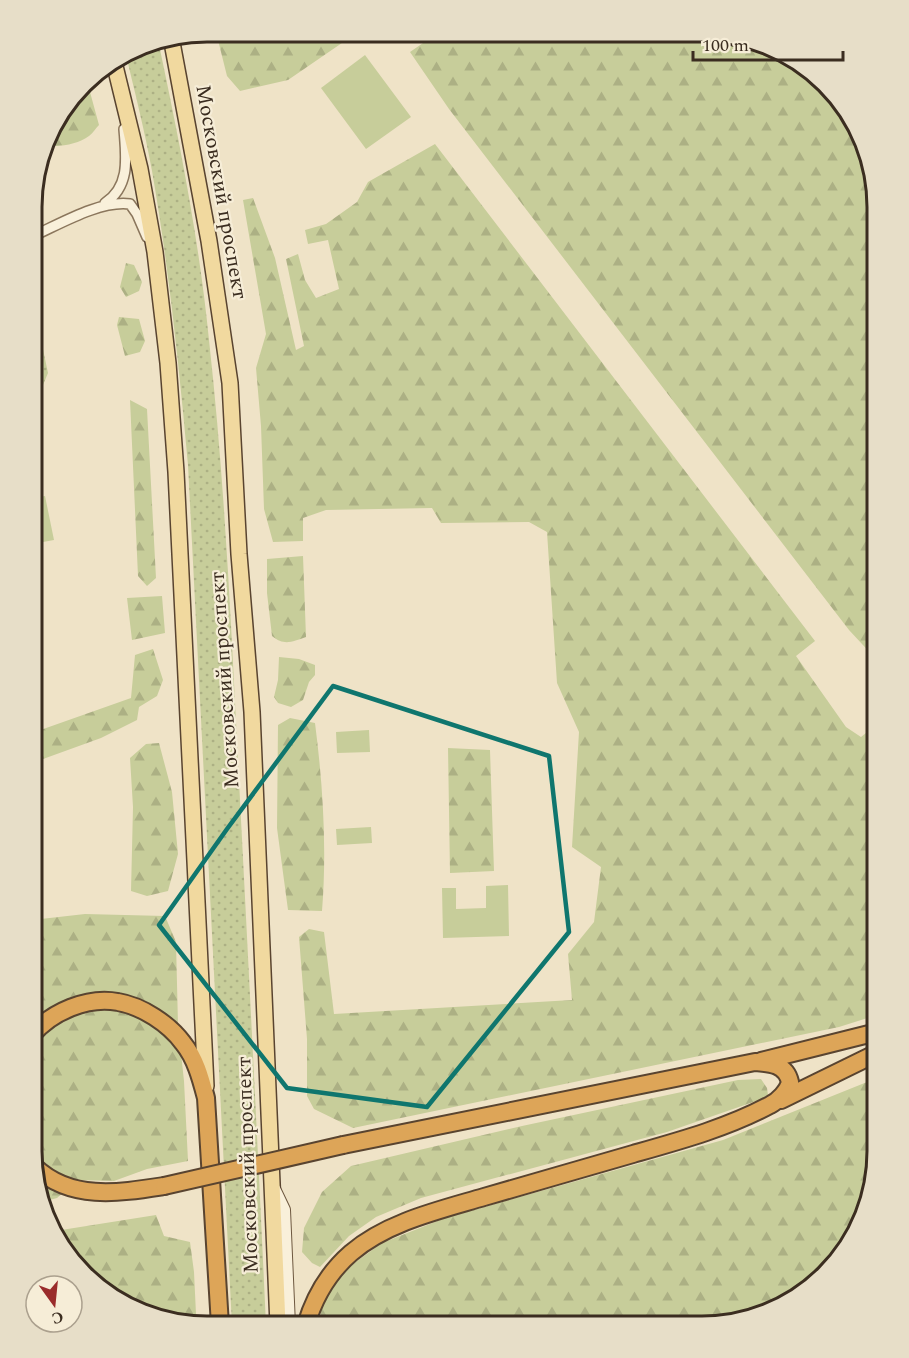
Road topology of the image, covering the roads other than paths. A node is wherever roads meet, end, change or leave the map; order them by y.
1 (172, 46) edge
2 (116, 70) edge
3 (123, 97) junction
4 (95, 209) junction
5 (42, 232) edge
6 (155, 252) junction
7 (42, 1026) edge
8 (867, 1034) edge
9 (867, 1058) edge
10 (754, 1062) junction
11 (206, 1098) junction
12 (772, 1104) junction
13 (44, 1174) edge
14 (271, 1186) junction
15 (219, 1316) edge
16 (278, 1316) edge
17 (288, 1316) edge
18 (309, 1316) edge

1 - 14 main road, Московский проспект
2 - 3 main road, Московский проспект
3 - 4 street
3 - 6 main road, Московский проспект
4 - 5 street
4 - 6 street
6 - 11 main road, Московский проспект
7 - 11 highway
8 - 10 highway
9 - 12 highway
10 - 12 highway
10 - 13 highway, bridge
11 - 15 highway, Московский проспект
12 - 18 highway
14 - 16 main road, Московский проспект
14 - 17 street

